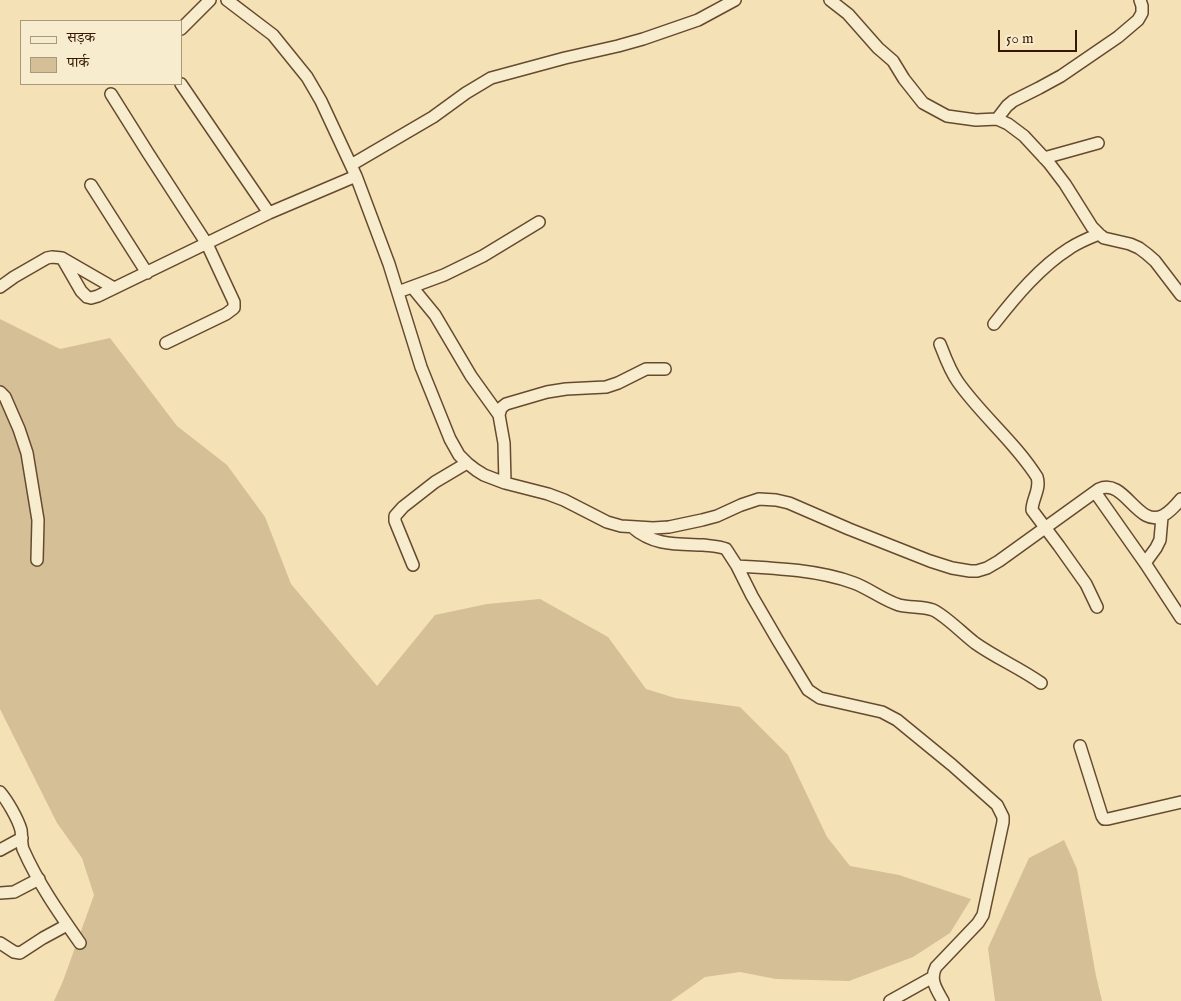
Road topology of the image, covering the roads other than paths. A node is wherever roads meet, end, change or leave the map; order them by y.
1 (210, 0) edge
2 (227, 0) edge
3 (735, 0) edge
4 (830, 0) edge
5 (1140, 0) edge
6 (182, 28) edge
7 (182, 85) edge
8 (111, 94) dead end
9 (997, 119) junction
10 (1098, 143) dead end
11 (1044, 158) junction
12 (351, 165) junction
13 (356, 176) junction
14 (91, 185) dead end
15 (269, 213) junction
16 (540, 222) dead end
17 (1099, 234) junction
18 (207, 244) junction
19 (62, 258) junction
20 (147, 273) junction
21 (0, 287) edge
22 (412, 287) junction
23 (114, 288) junction
24 (398, 292) junction
25 (1181, 295) edge
26 (994, 324) dead end
27 (166, 343) dead end
28 (940, 344) dead end
29 (665, 369) dead end
30 (0, 392) edge
31 (499, 415) junction
32 (467, 463) junction
33 (505, 483) junction
34 (1095, 492) junction
35 (1181, 499) edge
36 (1162, 516) junction
37 (632, 527) junction
38 (1045, 528) junction
39 (37, 560) dead end
40 (1145, 563) junction
41 (413, 566) dead end
42 (737, 566) junction
43 (1097, 607) dead end
44 (1181, 618) edge
45 (1041, 682) dead end
46 (1080, 746) dead end
47 (0, 792) edge
48 (1181, 802) edge
49 (22, 838) junction
50 (0, 850) edge
51 (39, 879) junction
52 (0, 893) edge
53 (67, 925) junction
54 (0, 943) edge
55 (80, 943) dead end
56 (933, 977) junction
57 (890, 1001) edge
58 (943, 1001) edge

1 - 6 street
2 - 12 street
3 - 12 street
4 - 9 street
5 - 9 street
7 - 15 street
8 - 18 street
9 - 11 street
10 - 11 street
11 - 17 street
12 - 13 street
13 - 15 street
13 - 24 street
14 - 20 street
15 - 18 street
16 - 22 street
17 - 25 street
17 - 26 street
18 - 20 street
18 - 27 street
19 - 21 street
19 - 23 street
19 - 23 street
20 - 23 street
22 - 24 street
22 - 31 street
24 - 32 street
28 - 38 street
29 - 31 street
30 - 39 street
31 - 33 street
32 - 33 street
32 - 41 street
33 - 37 street
34 - 36 street
34 - 38 street
34 - 40 street
35 - 36 street
36 - 40 street
37 - 38 street
37 - 42 street
38 - 43 street
40 - 44 street
42 - 45 street
42 - 56 street
46 - 48 street
47 - 49 street
49 - 50 street
49 - 51 street
51 - 52 street
51 - 53 street
53 - 54 street
53 - 55 street
56 - 57 street
56 - 58 street

